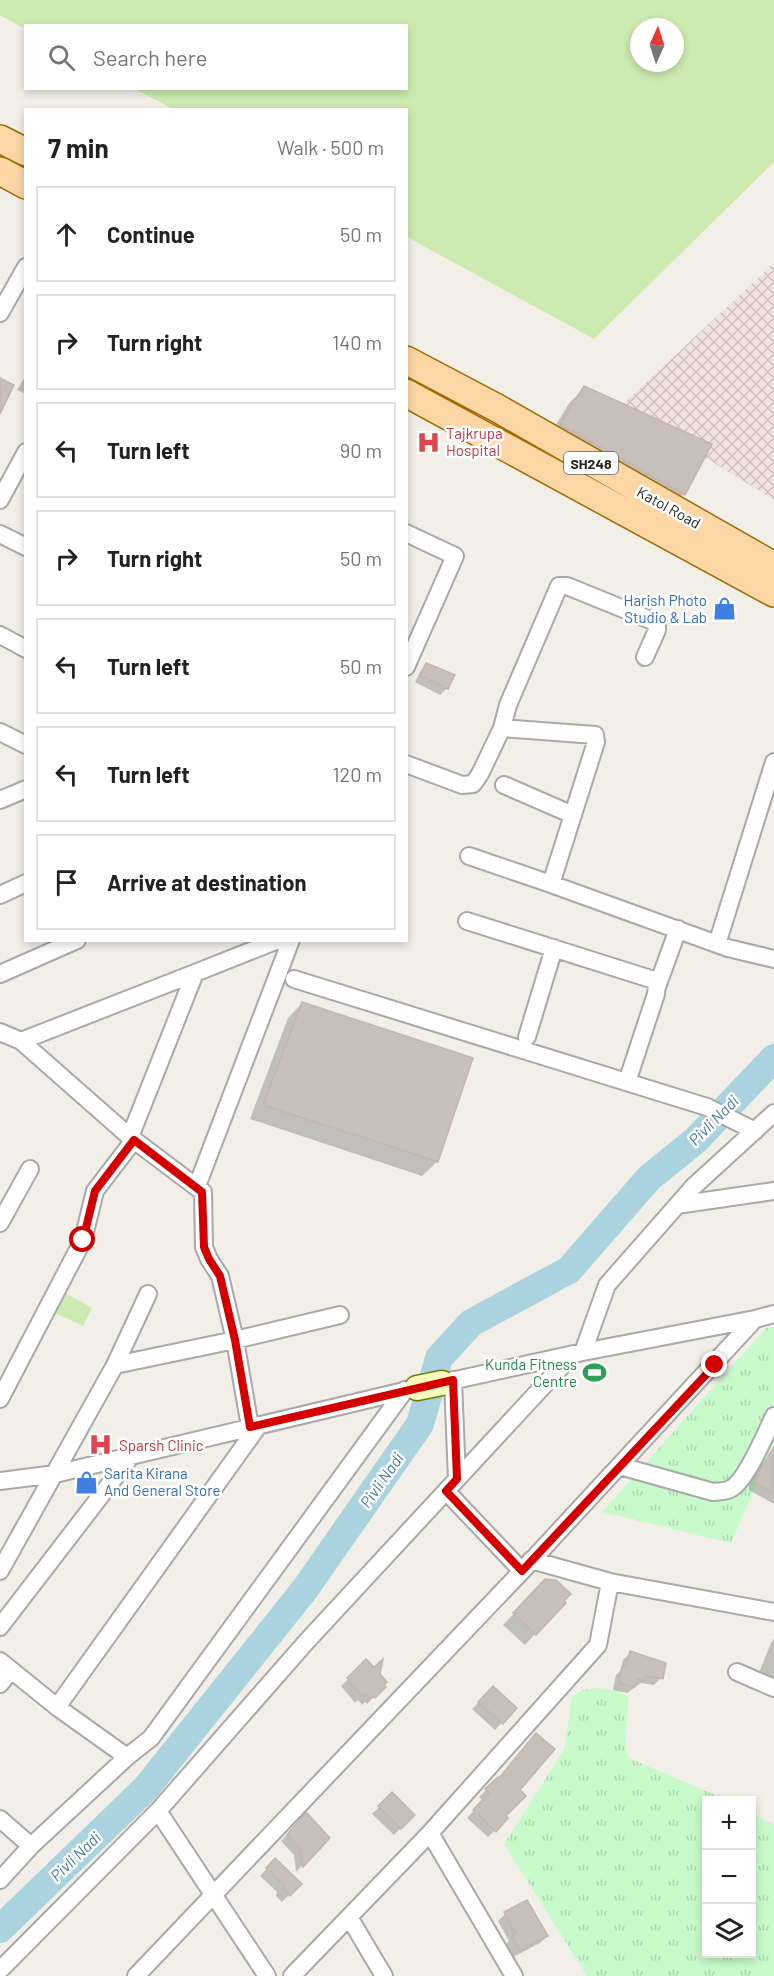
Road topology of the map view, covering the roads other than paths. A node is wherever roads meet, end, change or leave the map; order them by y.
1 (15, 146) edge
2 (0, 170) edge
3 (24, 184) edge
4 (24, 271) edge
5 (0, 314) edge
6 (408, 361) edge
7 (408, 394) edge
8 (24, 456) edge
9 (0, 500) edge
10 (0, 534) edge
11 (408, 534) edge
12 (24, 546) edge
13 (773, 584) edge
14 (413, 633) edge
15 (0, 635) edge
16 (24, 648) edge
17 (408, 657) edge
18 (645, 657) dead end
19 (502, 728) junction
20 (0, 732) edge
21 (24, 744) edge
22 (774, 762) edge
23 (408, 765) edge
24 (504, 785) dead end
25 (24, 790) edge
26 (0, 800) edge
27 (573, 815) junction
28 (468, 855) dead end
29 (24, 884) edge
30 (551, 884) junction
31 (0, 895) edge
32 (467, 921) dead end
33 (678, 929) junction
34 (72, 942) edge
35 (273, 942) edge
36 (290, 942) edge
37 (717, 944) junction
38 (554, 948) junction
39 (774, 959) edge
40 (195, 973) junction
41 (0, 974) edge
42 (294, 979) dead end
43 (657, 987) junction
44 (527, 1037) dead end
45 (7, 1039) edge
46 (627, 1082) junction
47 (774, 1113) edge
48 (755, 1131) junction
49 (132, 1139) junction
50 (30, 1169) dead end
51 (197, 1186) junction
52 (774, 1191) edge
53 (676, 1205) junction
54 (0, 1223) edge
55 (148, 1294) dead end
56 (774, 1314) edge
57 (340, 1315) dead end
58 (756, 1319) junction
59 (235, 1340) junction
60 (578, 1353) junction
61 (115, 1365) junction
62 (447, 1382) junction
63 (411, 1389) junction
64 (0, 1399) edge
65 (774, 1416) edge
66 (255, 1426) junction
67 (132, 1455) junction
68 (620, 1466) junction
69 (55, 1474) junction
70 (0, 1481) edge
71 (451, 1485) junction
72 (527, 1566) junction
73 (0, 1571) edge
74 (610, 1582) junction
75 (774, 1612) edge
76 (0, 1627) edge
77 (6, 1666) edge
78 (737, 1672) dead end
79 (0, 1684) edge
80 (774, 1688) edge
81 (57, 1707) junction
82 (127, 1757) junction
83 (158, 1811) junction
84 (0, 1819) edge
85 (430, 1833) junction
86 (31, 1846) junction
87 (0, 1880) edge
88 (214, 1896) junction
89 (349, 1917) junction
90 (0, 1970) edge
91 (136, 1976) edge
92 (267, 1976) edge
93 (292, 1976) edge
94 (384, 1976) edge
95 (514, 1976) edge

1 - 2 street
2 - 3 main road
4 - 5 street
6 - 13 main road, Katol Road / SH248
7 - 13 main road, Katol Road / SH248
8 - 9 street
10 - 12 street
11 - 14 street
14 - 17 street
15 - 16 street
18 - 19 street
19 - 23 street
19 - 27 street
20 - 21 street
22 - 37 street
24 - 27 street
25 - 26 street
27 - 30 street
28 - 30 street
29 - 31 street
30 - 33 street
32 - 38 street
33 - 37 street
33 - 43 street
34 - 41 street
35 - 40 street
36 - 51 street
37 - 39 street
38 - 43 street
38 - 44 street
40 - 45 street
40 - 49 street
42 - 46 street
43 - 46 street
45 - 49 street
46 - 48 street
47 - 48 street
48 - 53 street
49 - 51 street
49 - 64 street
50 - 54 street
51 - 59 street
52 - 53 street
53 - 60 street
55 - 61 street
56 - 58 street
57 - 59 street
58 - 60 street
58 - 68 street
59 - 61 street
59 - 66 street
60 - 62 street
60 - 71 street
61 - 69 street
62 - 63 street
62 - 71 street
63 - 66 street
63 - 82 street
65 - 68 street
66 - 67 street
66 - 81 street
67 - 69 street
67 - 76 street
68 - 72 street
69 - 70 street
69 - 73 street
71 - 72 street
71 - 83 street
72 - 74 street
72 - 88 street
74 - 75 street
74 - 85 street
77 - 79 street
77 - 81 street
78 - 80 street
81 - 82 street
82 - 86 street
83 - 88 street
83 - 90 street
84 - 86 street
85 - 89 street
85 - 95 street
86 - 87 street
88 - 91 street
88 - 92 street
89 - 93 street
89 - 94 street

